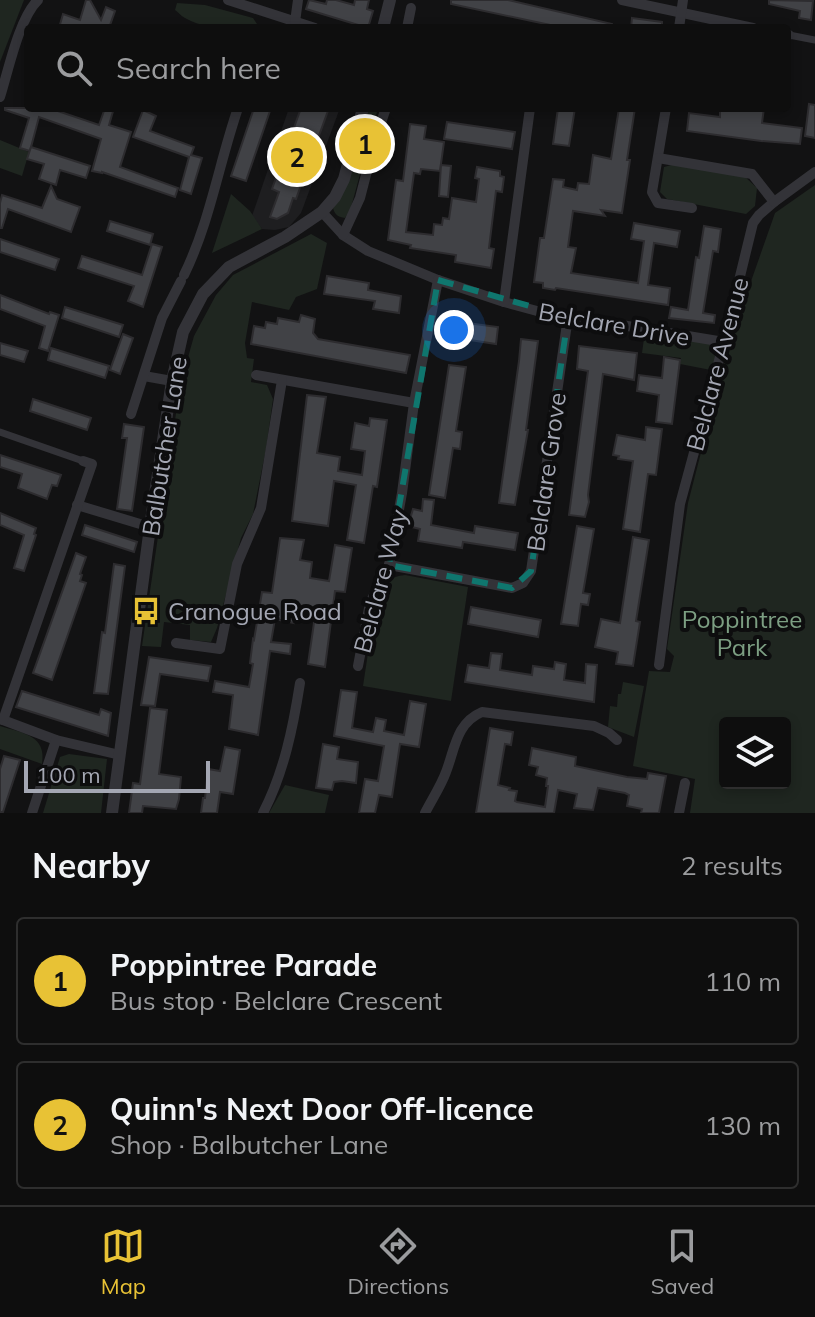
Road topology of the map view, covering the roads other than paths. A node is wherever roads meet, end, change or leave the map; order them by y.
1 (38, 0) edge
2 (228, 0) edge
3 (298, 0) edge
4 (390, 0) edge
5 (622, 0) edge
6 (683, 0) edge
7 (411, 8) dead end
8 (681, 13) junction
9 (275, 16) junction
10 (295, 22) junction
11 (272, 24) edge
12 (302, 24) edge
13 (384, 24) edge
14 (408, 24) edge
15 (680, 24) edge
16 (734, 24) edge
17 (791, 36) edge
18 (815, 40) edge
19 (0, 97) edge
20 (237, 112) edge
21 (362, 112) edge
22 (385, 112) edge
23 (529, 112) edge
24 (665, 112) edge
25 (658, 158) junction
26 (815, 172) edge
27 (774, 202) junction
28 (692, 208) dead end
29 (322, 212) junction
30 (343, 235) junction
31 (438, 280) junction
32 (504, 302) junction
33 (568, 317) junction
34 (724, 342) junction
35 (256, 375) dead end
36 (144, 376) junction
37 (282, 380) junction
38 (172, 381) junction
39 (414, 403) junction
40 (131, 414) dead end
41 (0, 432) edge
42 (83, 461) joint
43 (77, 505) junction
44 (150, 527) junction
45 (662, 529) dead end
46 (676, 530) junction
47 (389, 565) junction
48 (176, 643) dead end
49 (659, 665) dead end
50 (358, 666) dead end
51 (300, 683) dead end
52 (1, 720) edge
53 (56, 740) junction
54 (617, 740) dead end
55 (120, 755) junction
56 (685, 783) dead end
57 (32, 813) edge
58 (112, 813) edge
59 (263, 813) edge
60 (425, 813) edge
61 (679, 813) edge

1 - 19 street
2 - 9 street
3 - 10 street
4 - 13 street
5 - 8 street
6 - 8 street
7 - 14 street
8 - 15 street
8 - 16 street
9 - 10 street
9 - 11 street
10 - 12 street
17 - 18 street
20 - 36 street
21 - 29 street, Balbutcher Lane
22 - 30 street
23 - 32 street, Belclare Drive
24 - 25 street
25 - 27 street
25 - 28 street
26 - 27 street, Belclare Avenue
27 - 34 street, Belclare Avenue
29 - 30 street, Belclare Drive
29 - 38 street, Balbutcher Lane
30 - 31 street, Belclare Drive
31 - 32 street, Belclare Drive
31 - 39 street, Belclare Way
32 - 33 street, Belclare Drive
33 - 34 street, Belclare Drive
33 - 47 street, Belclare Grove
34 - 46 street, Belclare Avenue
35 - 37 street
36 - 38 street
36 - 40 street
37 - 39 street
37 - 48 street
38 - 44 street, Balbutcher Lane
39 - 47 street, Belclare Way
41 - 42 street
42 - 43 street
43 - 44 street
43 - 52 street
44 - 55 street, Balbutcher Lane
45 - 46 street
46 - 49 street, Belclare Avenue
47 - 50 street, Belclare Way
51 - 59 street
52 - 53 street
53 - 55 street
53 - 57 street
54 - 60 street
55 - 58 street, Balbutcher Lane
56 - 61 street

